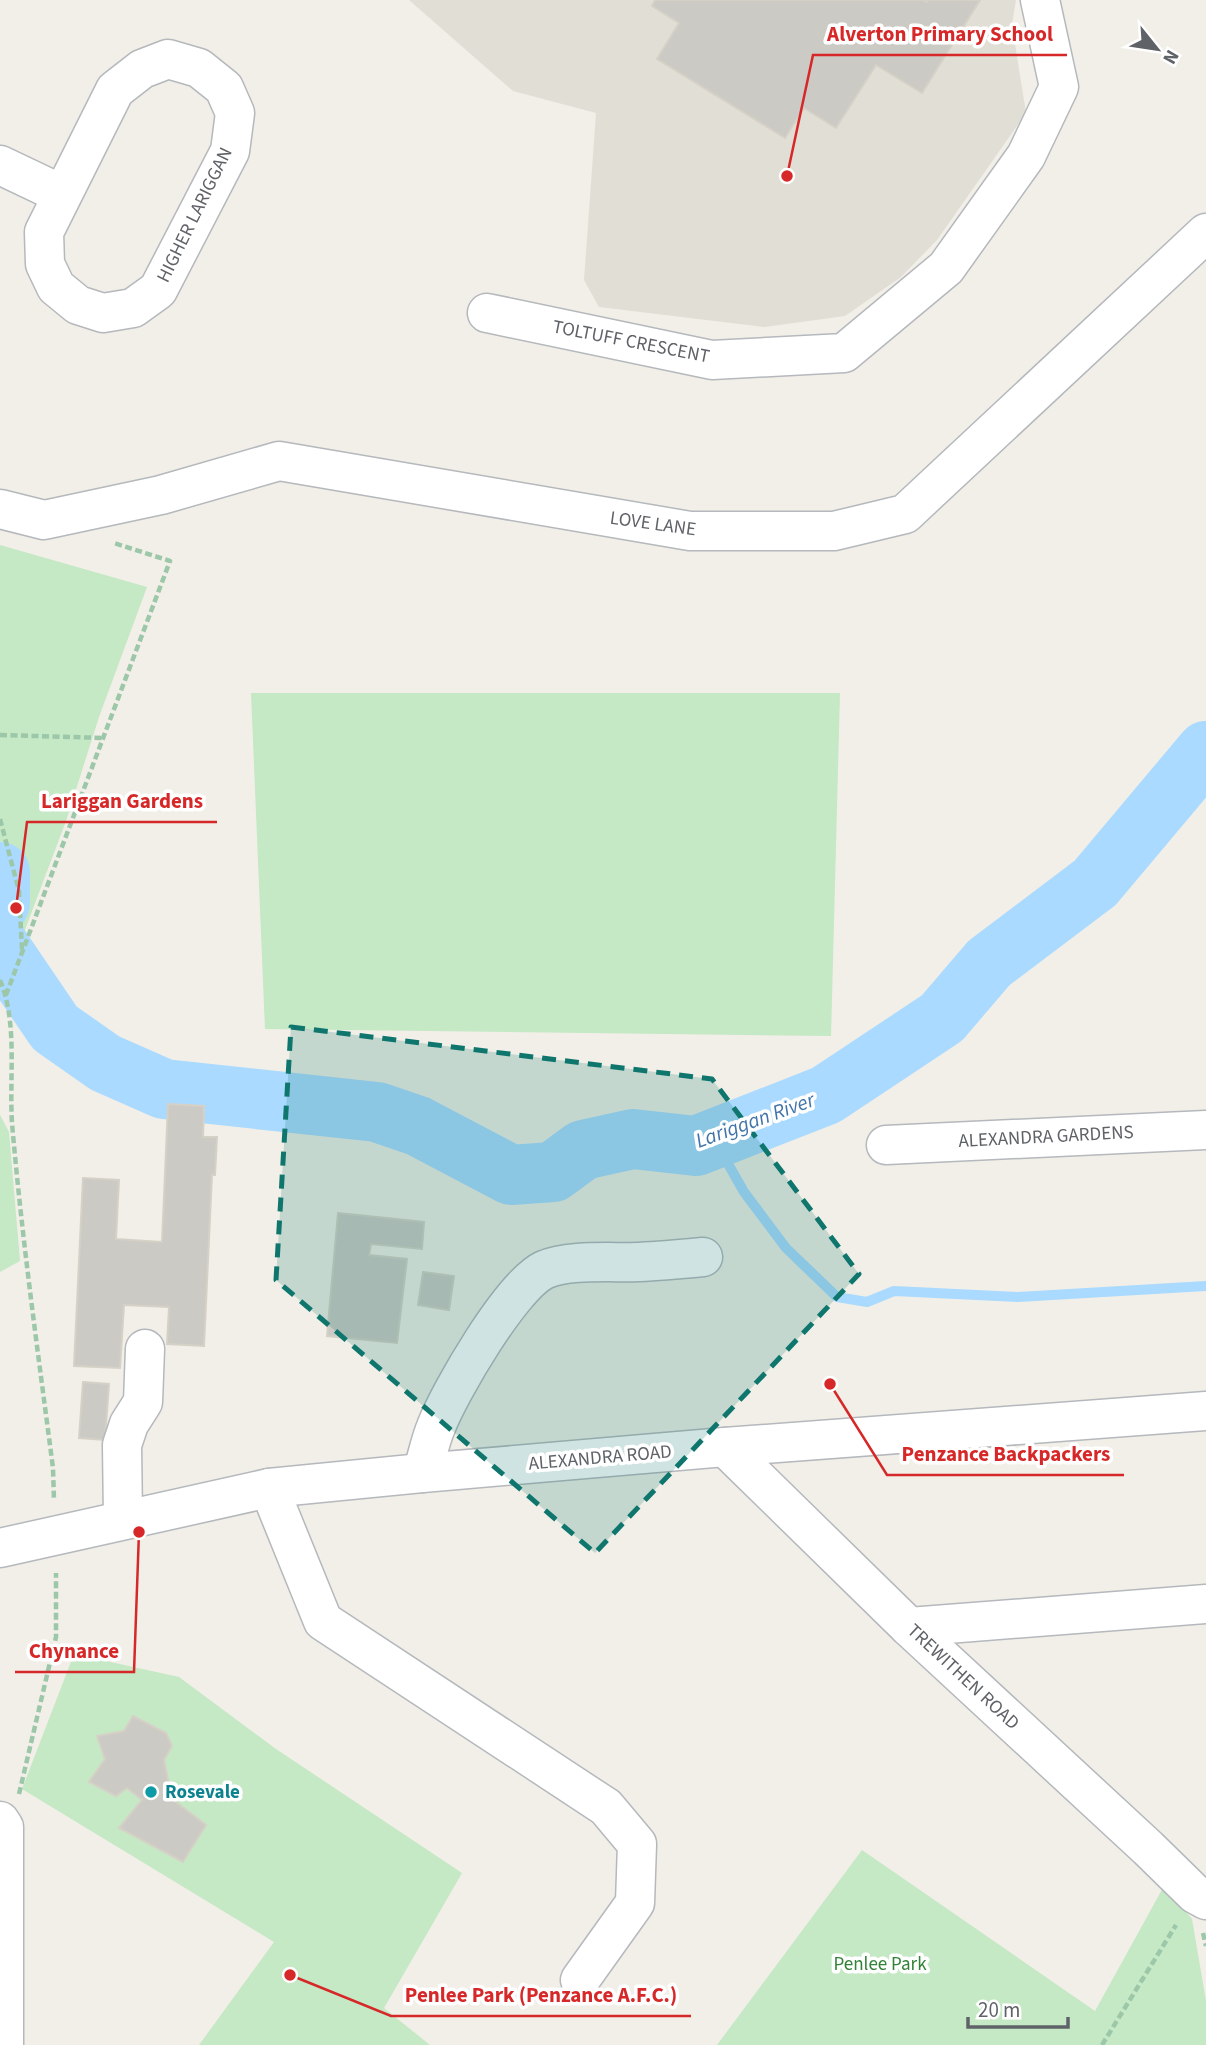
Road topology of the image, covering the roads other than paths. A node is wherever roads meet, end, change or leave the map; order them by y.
1 (1040, 0) edge
2 (0, 164) edge
3 (61, 194) junction
4 (1206, 233) edge
5 (487, 313) dead end
6 (0, 509) edge
7 (1206, 1130) edge
8 (886, 1145) dead end
9 (703, 1257) dead end
10 (145, 1349) dead end
11 (1206, 1410) edge
12 (725, 1447) junction
13 (422, 1473) junction
14 (269, 1489) junction
15 (122, 1519) junction
16 (0, 1548) edge
17 (1206, 1604) edge
18 (909, 1627) junction
19 (2, 1824) edge
20 (1200, 1897) edge
21 (580, 1980) dead end
22 (4, 2045) edge

1 - 5 street, TOLTUFF CRESCENT
2 - 3 street
3 - 3 street, HIGHER LARIGGAN
4 - 6 street, LOVE LANE
7 - 8 street, ALEXANDRA GARDENS
9 - 13 street
10 - 15 street
11 - 12 street, ALEXANDRA ROAD
12 - 13 street, ALEXANDRA ROAD
12 - 18 street, TREWITHEN ROAD
13 - 14 street, ALEXANDRA ROAD
14 - 15 street, ALEXANDRA ROAD
14 - 21 street
15 - 16 street, ALEXANDRA ROAD
17 - 18 street
18 - 20 street, TREWITHEN ROAD
19 - 22 street

